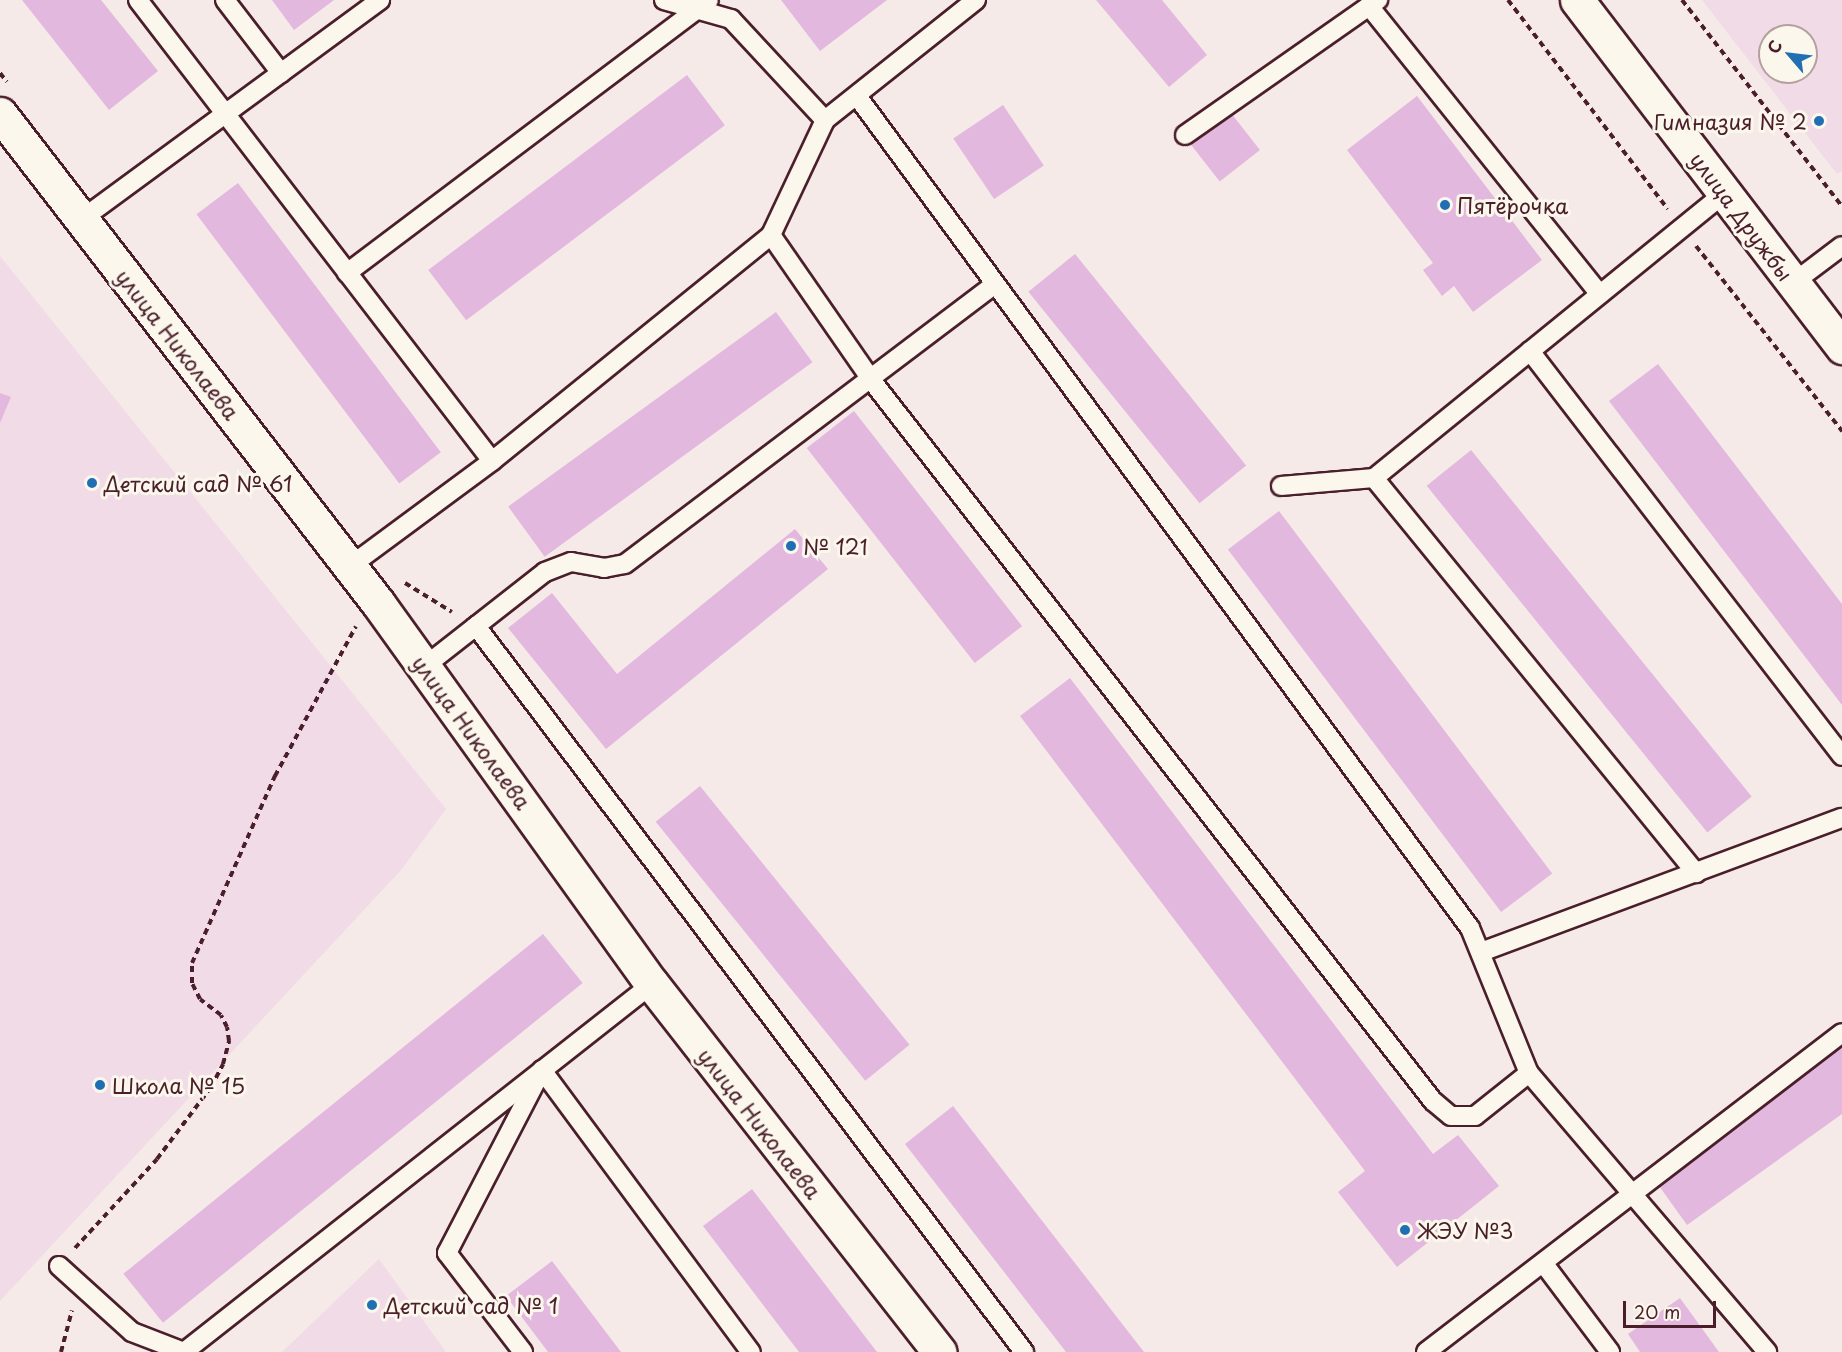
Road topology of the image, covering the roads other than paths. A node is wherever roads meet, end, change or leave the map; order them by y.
1 (138, 0) edge
2 (225, 0) edge
3 (380, 0) edge
4 (664, 0) edge
5 (976, 0) edge
6 (1577, 0) edge
7 (1374, 3) edge
8 (703, 4) edge
9 (281, 72) junction
10 (856, 96) junction
11 (0, 114) edge
12 (225, 114) junction
13 (825, 120) junction
14 (1185, 135) dead end
15 (1725, 193) junction
16 (82, 219) junction
17 (771, 235) junction
18 (1842, 246) edge
19 (347, 273) junction
20 (1793, 283) junction
21 (995, 284) junction
22 (1600, 294) junction
23 (1842, 347) edge
24 (1530, 351) junction
25 (872, 381) junction
26 (492, 461) junction
27 (1374, 478) junction
28 (1281, 486) dead end
29 (349, 567) junction
30 (476, 626) junction
31 (424, 666) junction
32 (1842, 756) edge
33 (1842, 818) edge
34 (1696, 873) junction
35 (1482, 952) junction
36 (652, 984) junction
37 (1842, 1033) edge
38 (542, 1070) junction
39 (1530, 1073) junction
40 (1631, 1194) junction
41 (1544, 1264) junction
42 (59, 1266) road end
43 (523, 1352) edge
44 (751, 1352) edge
45 (940, 1352) edge
46 (1024, 1352) edge
47 (1426, 1352) edge
48 (1610, 1352) edge
49 (1767, 1352) edge

1 - 12 lane
2 - 9 lane
3 - 9 lane
4 - 8 lane
5 - 10 lane
6 - 15 main road, улица Дружбы
7 - 14 lane
7 - 22 lane
8 - 13 lane
8 - 19 lane
9 - 12 lane
10 - 13 lane
10 - 21 lane
11 - 16 main road, улица Николаева
12 - 16 lane
12 - 19 lane
13 - 17 lane
15 - 20 main road, улица Дружбы
15 - 22 lane
16 - 29 main road, улица Николаева
17 - 25 lane
17 - 26 lane
18 - 20 lane
19 - 26 lane
20 - 23 main road, улица Дружбы
21 - 25 lane
21 - 35 lane
22 - 24 lane
24 - 27 lane
24 - 32 lane
25 - 30 lane
25 - 39 lane
26 - 29 lane
27 - 28 lane
27 - 34 lane
29 - 31 main road, улица Николаева
30 - 31 lane
30 - 46 lane
31 - 36 main road, улица Николаева
33 - 34 lane
34 - 35 lane
35 - 39 lane
36 - 38 lane
36 - 45 main road, улица Николаева
37 - 40 lane
38 - 42 lane
38 - 43 lane
38 - 44 lane
39 - 40 lane
40 - 41 lane
40 - 49 lane
41 - 47 lane
41 - 48 lane

